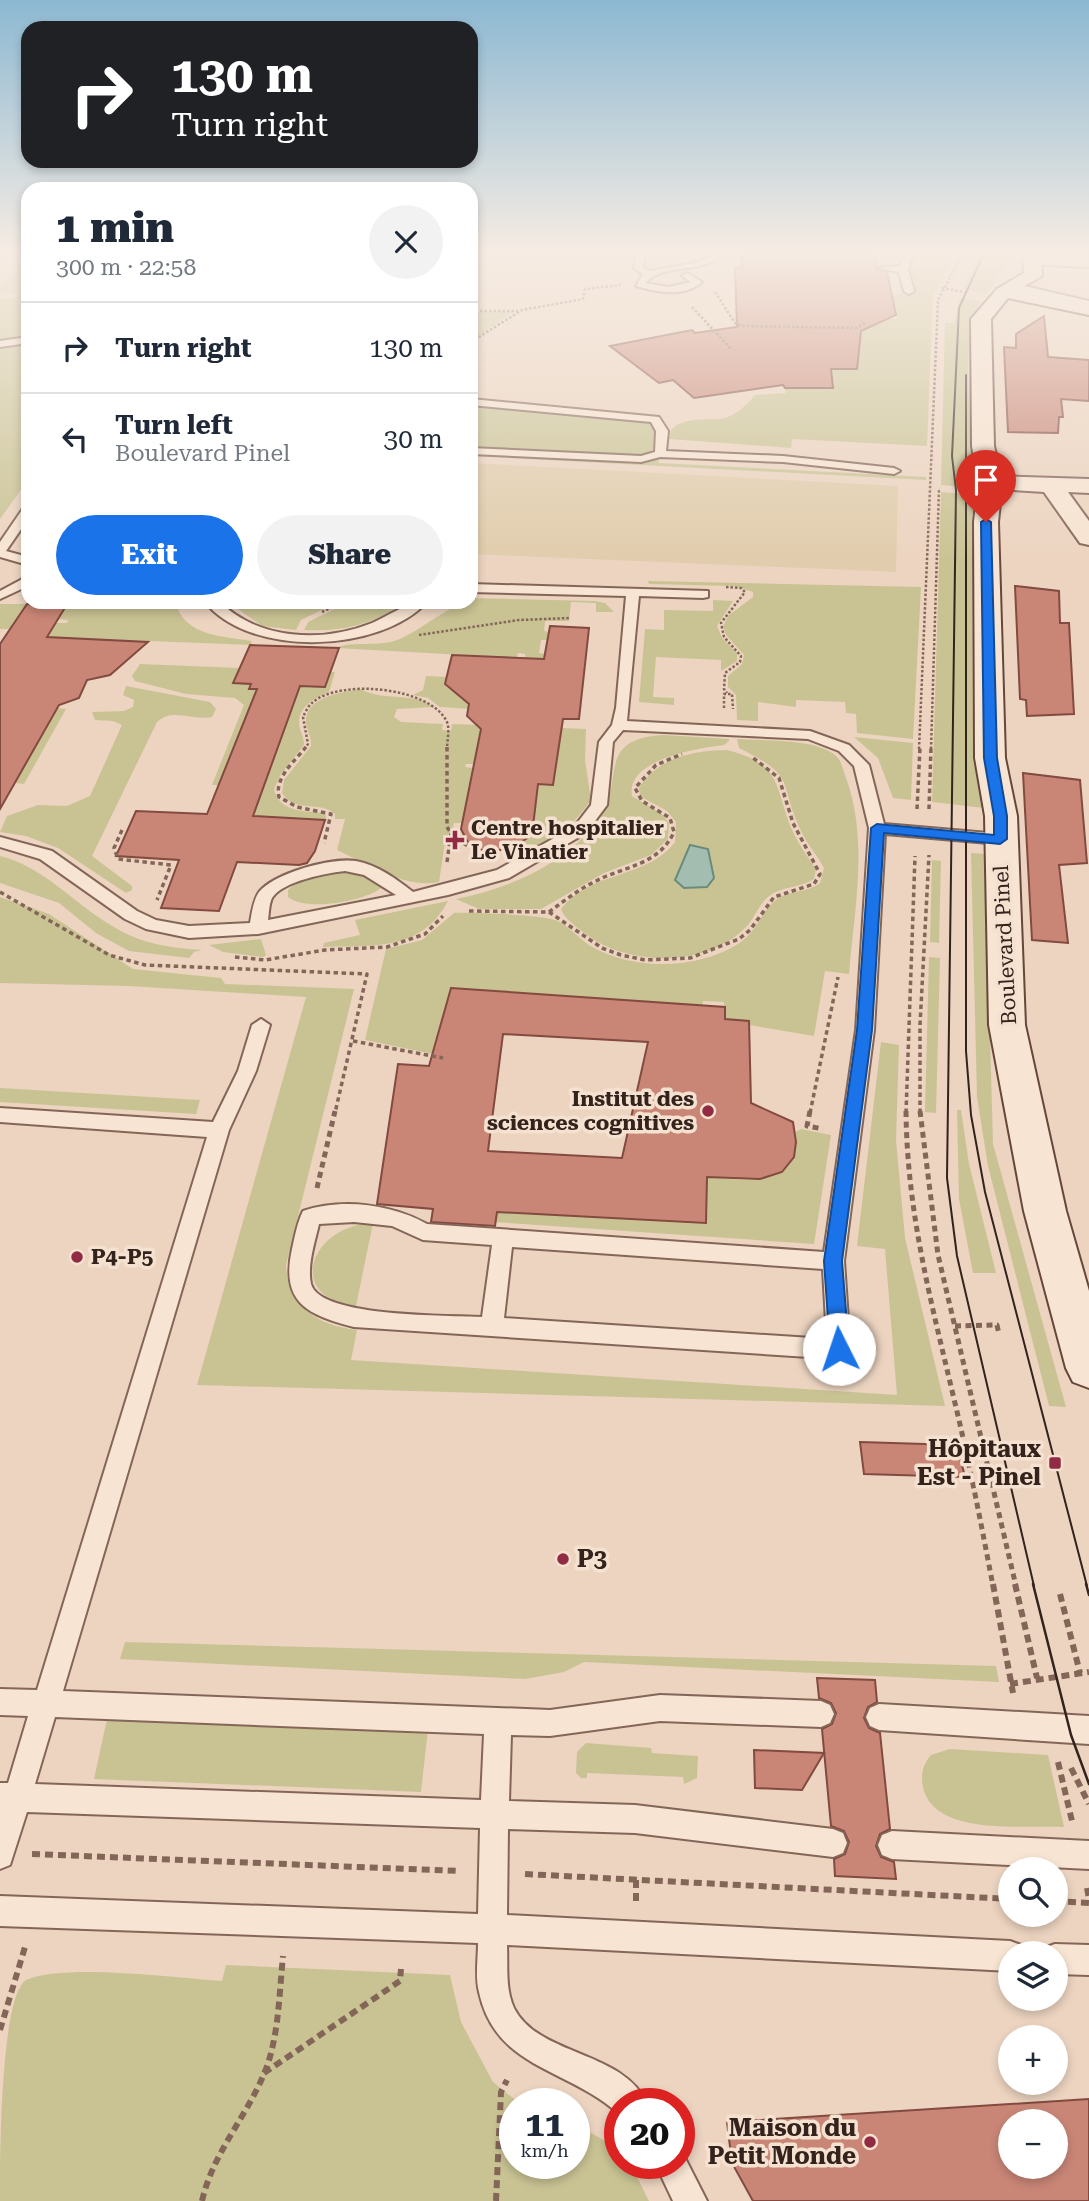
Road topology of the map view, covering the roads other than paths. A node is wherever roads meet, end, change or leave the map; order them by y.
1 (982, 356) edge
2 (478, 403) edge
3 (478, 450) edge
4 (660, 454) junction
5 (894, 471) dead end
6 (991, 483) junction
7 (1051, 485) junction
8 (1089, 486) edge
9 (21, 520) edge
10 (1089, 538) edge
11 (0, 552) edge
12 (21, 559) edge
13 (21, 586) edge
14 (478, 588) edge
15 (633, 592) junction
16 (703, 594) dead end
17 (0, 595) edge
18 (220, 609) edge
19 (410, 609) edge
20 (619, 725) junction
21 (923, 825) joint
22 (877, 828) junction
23 (1000, 839) junction
24 (0, 842) edge
25 (411, 898) junction
26 (258, 928) junction
27 (261, 1025) dead end
28 (0, 1115) edge
29 (219, 1130) junction
30 (503, 1238) junction
31 (833, 1261) junction
32 (492, 1325) junction
33 (1089, 1368) edge
34 (0, 1702) edge
35 (46, 1703) junction
36 (821, 1714) dead end
37 (879, 1717) dead end
38 (498, 1722) junction
39 (1089, 1730) edge
40 (9, 1798) edge
41 (497, 1813) junction
42 (833, 1843) dead end
43 (892, 1845) dead end
44 (0, 1855) edge
45 (1084, 1855) edge
46 (0, 1910) edge
47 (492, 1929) junction
48 (998, 1955) edge
49 (1068, 1959) edge
50 (1089, 1960) edge
51 (613, 2088) edge
52 (679, 2179) edge
53 (691, 2201) edge

1 - 6 main road, Boulevard Pinel
2 - 4 lane
3 - 4 lane
4 - 5 lane
6 - 7 main road
6 - 23 main road, Boulevard Pinel
7 - 8 main road
7 - 10 main road
9 - 11 lane
11 - 12 lane
13 - 17 lane
14 - 15 lane
15 - 16 lane
15 - 20 lane
18 - 19 lane
20 - 22 lane
20 - 25 lane
21 - 22 lane
21 - 23 lane
22 - 31 lane
23 - 33 main road, Boulevard Pinel
24 - 26 lane
25 - 26 lane
25 - 26 lane
27 - 29 lane
28 - 29 lane
29 - 35 lane
30 - 31 lane
30 - 32 lane
30 - 32 lane
31 - 32 lane
34 - 35 lane
35 - 38 lane
35 - 40 lane
36 - 38 lane
37 - 39 lane
38 - 41 lane
40 - 41 lane
40 - 44 lane
41 - 42 lane
41 - 47 lane
43 - 45 lane
46 - 47 lane
47 - 48 lane
47 - 51 lane
49 - 50 lane
52 - 53 lane

